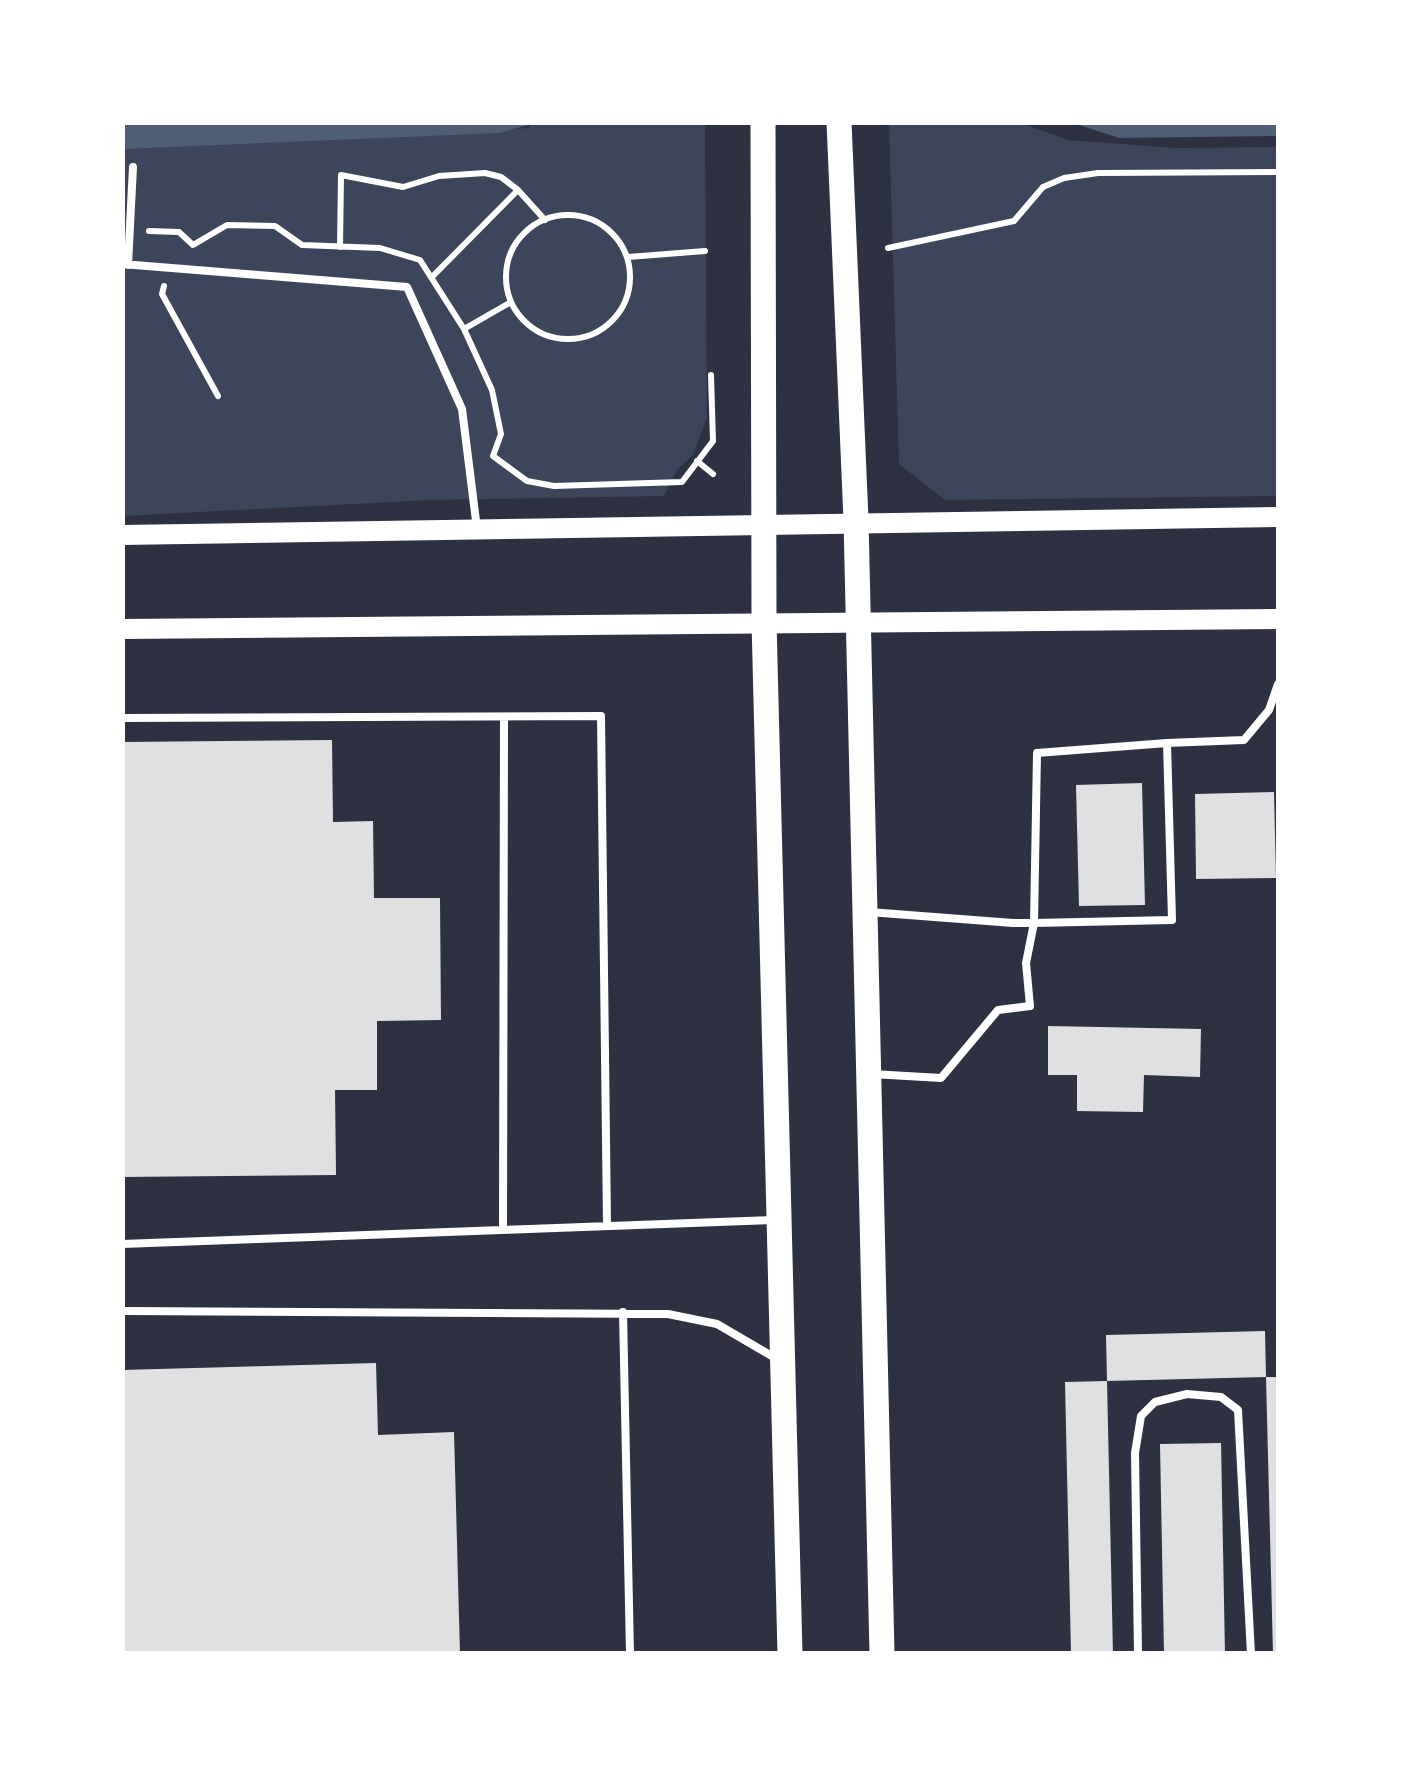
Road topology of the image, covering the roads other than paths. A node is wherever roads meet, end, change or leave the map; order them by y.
1 (763, 122) edge
2 (839, 122) edge
3 (133, 167) dead end
4 (125, 264) edge
5 (1278, 517) edge
6 (856, 520) junction
7 (763, 524) junction
8 (476, 529) junction
9 (122, 534) edge
10 (1278, 619) edge
11 (857, 620) junction
12 (764, 621) junction
13 (122, 629) edge
14 (1278, 684) edge
15 (504, 717) junction
16 (122, 718) edge
17 (1167, 743) junction
18 (864, 912) junction
19 (1034, 923) junction
20 (868, 1073) junction
21 (780, 1220) junction
22 (607, 1224) junction
23 (503, 1230) junction
24 (122, 1244) edge
25 (122, 1310) edge
26 (623, 1312) junction
27 (784, 1364) junction
28 (792, 1646) edge
29 (630, 1654) edge
30 (882, 1654) edge
31 (1138, 1654) edge
32 (1251, 1654) edge

1 - 7 main road
2 - 6 main road
3 - 4 lane
4 - 8 lane
5 - 6 main road
6 - 7 main road
6 - 11 main road
7 - 8 main road
7 - 12 main road
8 - 9 main road
10 - 11 main road
11 - 12 main road
11 - 18 main road
12 - 13 main road
12 - 21 main road
14 - 17 lane
15 - 16 lane
15 - 22 lane
15 - 23 lane
17 - 19 lane
17 - 19 lane
18 - 19 lane
18 - 20 main road
19 - 20 lane
20 - 30 main road
21 - 22 lane
21 - 27 main road
22 - 23 lane
23 - 24 lane
25 - 26 lane
26 - 27 lane
26 - 29 lane
27 - 28 main road
31 - 32 lane

